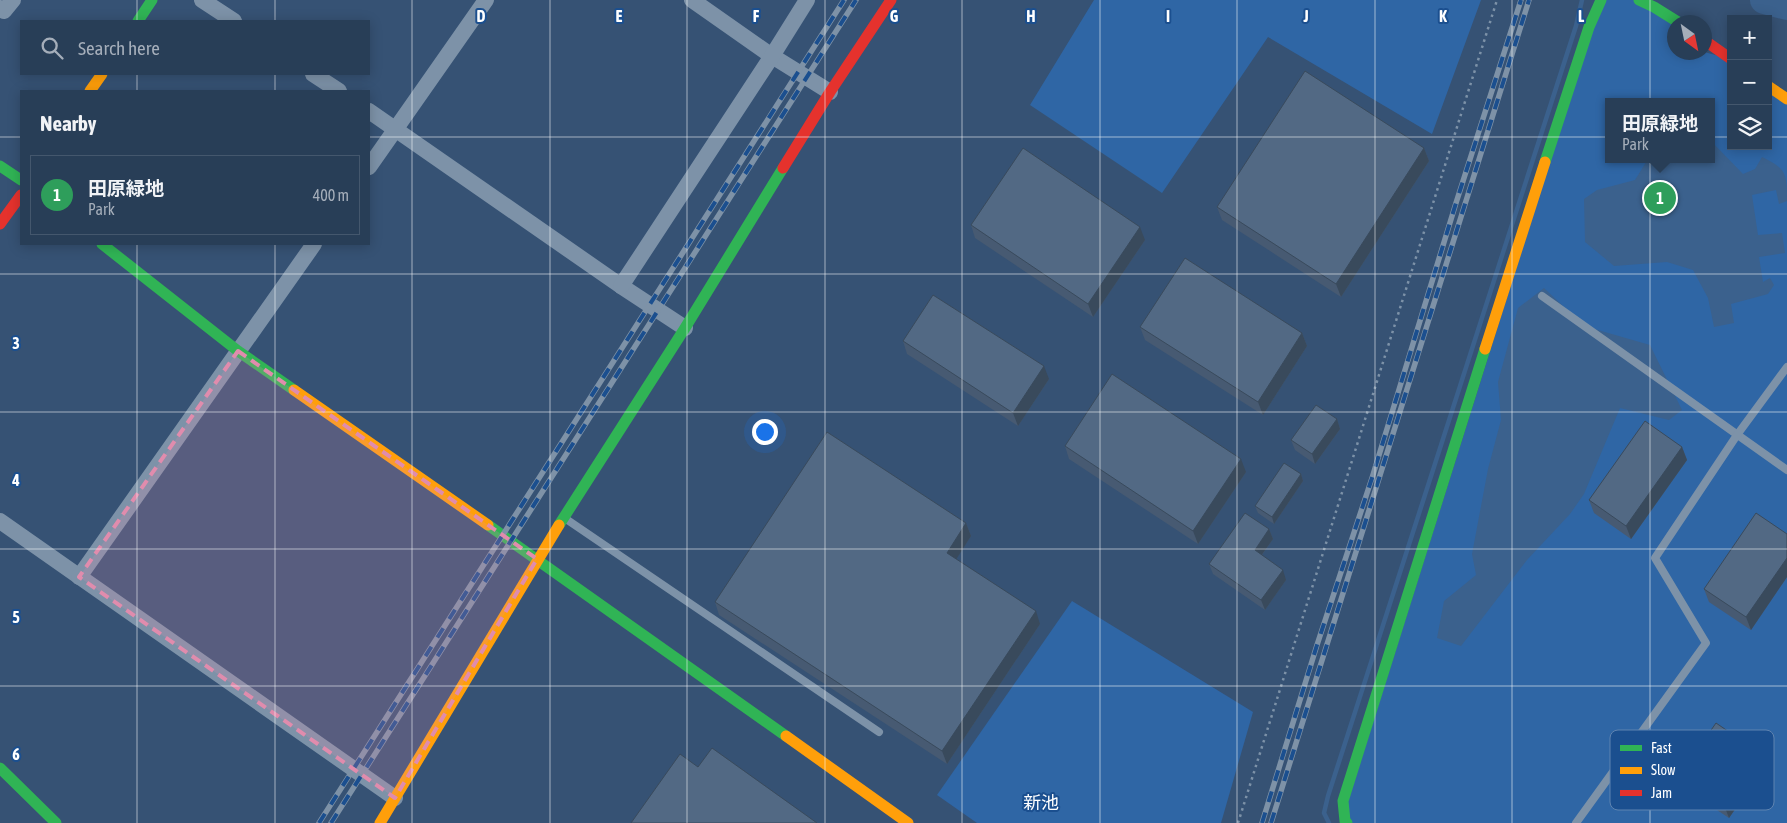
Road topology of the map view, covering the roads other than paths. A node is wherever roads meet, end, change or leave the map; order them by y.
1 (12, 0) edge
2 (152, 0) edge
3 (202, 0) edge
4 (486, 0) edge
5 (692, 0) edge
6 (807, 0) edge
7 (892, 0) edge
8 (1601, 0) edge
9 (1639, 0) edge
10 (0, 8) edge
11 (1667, 15) edge
12 (139, 20) edge
13 (232, 20) edge
14 (1712, 46) edge
15 (772, 56) junction
16 (1727, 56) edge
17 (101, 75) edge
18 (315, 75) edge
19 (1772, 89) edge
20 (91, 90) edge
21 (337, 90) edge
22 (830, 92) junction
23 (1787, 99) edge
24 (370, 112) edge
25 (396, 129) junction
26 (370, 165) edge
27 (0, 166) edge
28 (20, 179) edge
29 (20, 196) edge
30 (0, 224) edge
31 (103, 245) edge
32 (313, 245) edge
33 (621, 286) junction
34 (1542, 296) dead end
35 (685, 328) junction
36 (238, 351) junction
37 (1787, 367) edge
38 (1737, 435) junction
39 (1787, 470) edge
40 (564, 518) junction
41 (0, 520) edge
42 (537, 559) junction
43 (78, 577) junction
44 (1643, 730) edge
45 (879, 732) dead end
46 (0, 768) edge
47 (1610, 776) edge
48 (395, 798) junction
49 (56, 823) edge
50 (380, 823) edge
51 (908, 823) edge
52 (1347, 823) edge
53 (1576, 823) edge

1 - 10 street
2 - 12 street
3 - 13 street
4 - 25 street
5 - 15 street
6 - 15 street
7 - 22 street
8 - 52 street
9 - 11 street
14 - 16 street
15 - 22 street
15 - 33 street
17 - 20 street
18 - 21 street
19 - 23 street
22 - 35 street
24 - 25 street
25 - 26 street
25 - 33 street
27 - 28 street
29 - 30 street
31 - 36 street
32 - 36 street
33 - 35 street
34 - 38 lane
35 - 40 street
36 - 42 street
36 - 43 street
37 - 38 lane
38 - 39 lane
38 - 44 lane
40 - 42 street
40 - 45 lane
41 - 43 street
42 - 48 street
42 - 51 street
43 - 48 street
46 - 49 street
47 - 53 lane
48 - 50 street

